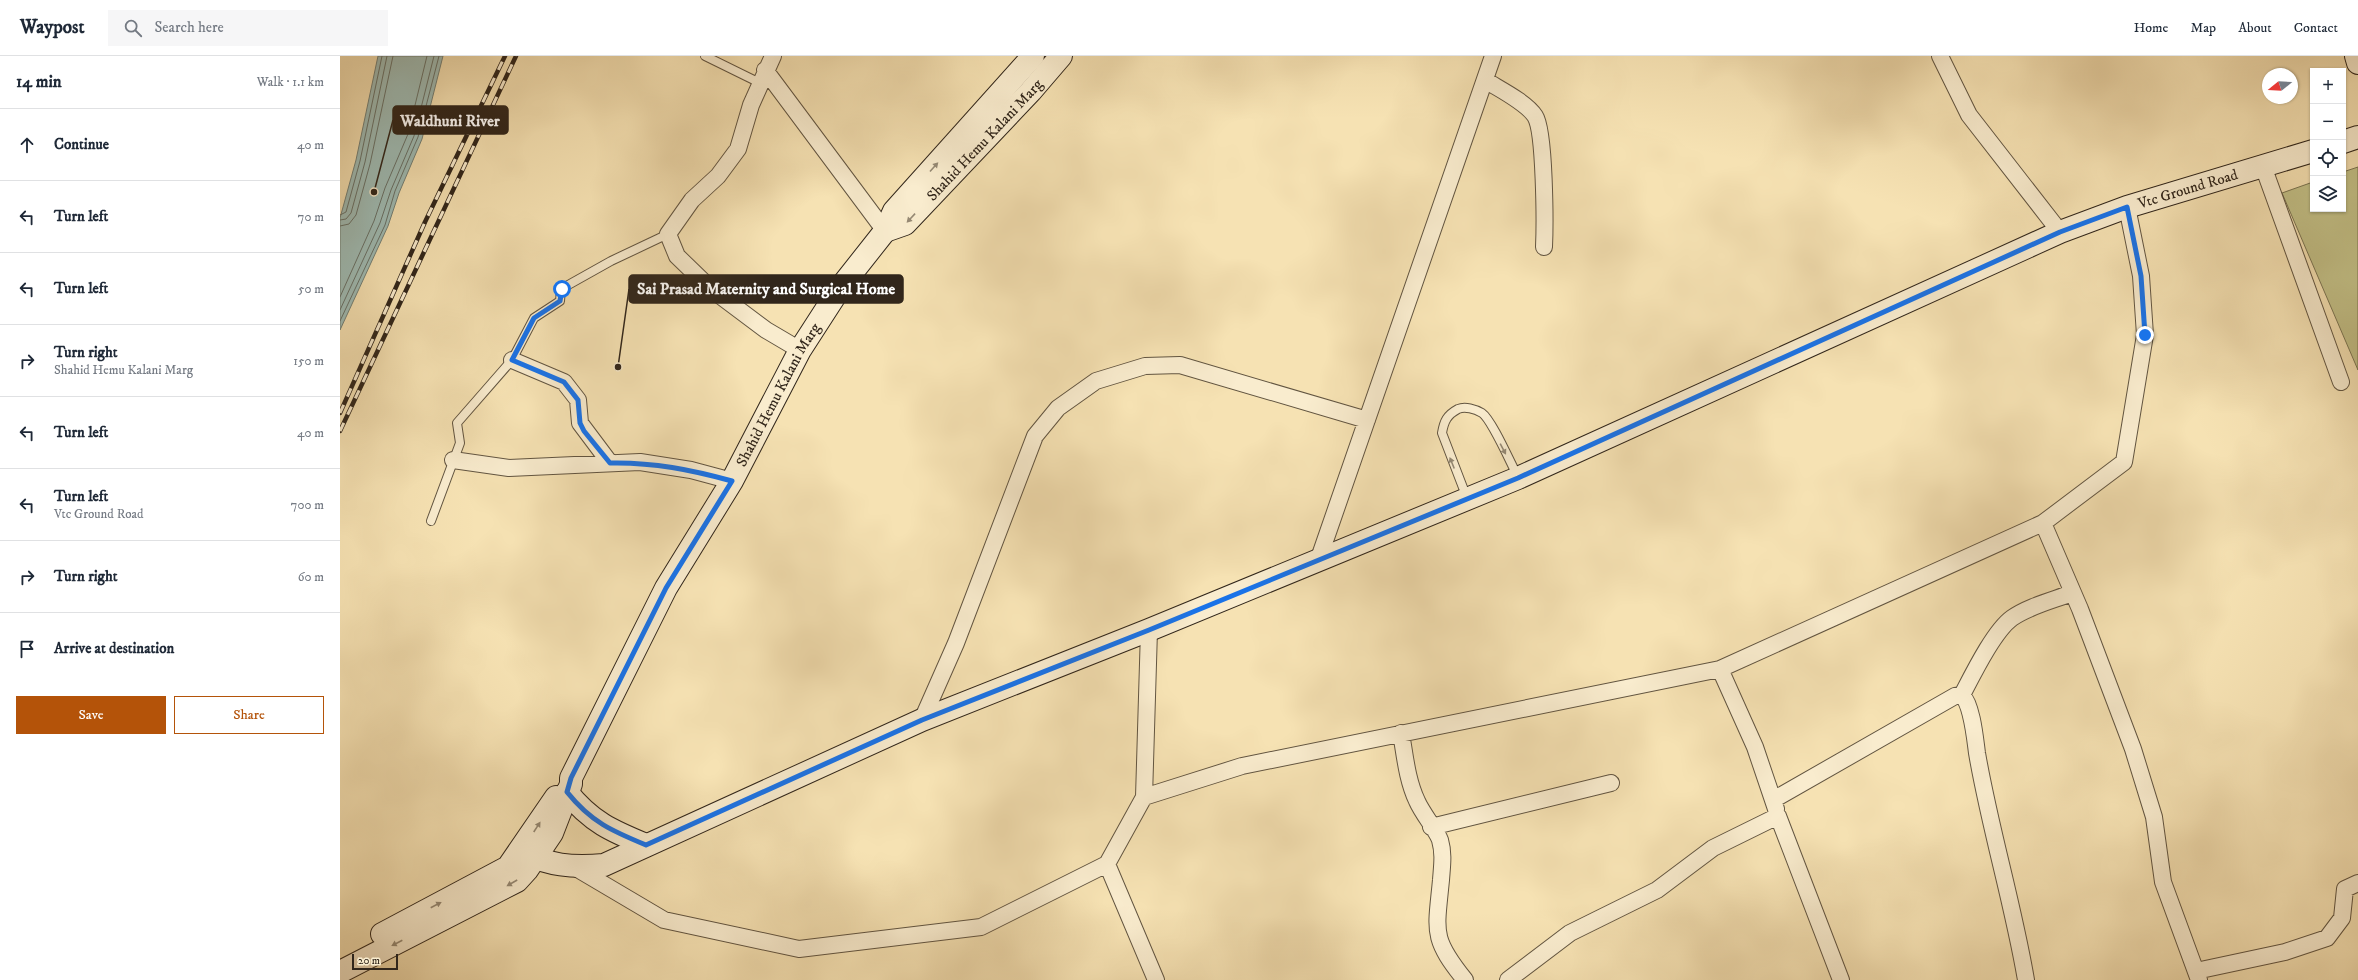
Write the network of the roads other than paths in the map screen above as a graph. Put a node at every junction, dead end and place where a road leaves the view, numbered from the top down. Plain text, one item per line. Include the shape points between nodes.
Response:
1 (705, 56) edge
2 (773, 56) edge
3 (1033, 56) edge
4 (1061, 56) edge
5 (1493, 56) edge
6 (1940, 56) edge
7 (2356, 56) edge
8 (2358, 63) edge
9 (762, 77) junction
10 (1485, 80) junction
11 (2358, 137) edge
12 (2346, 141) edge
13 (2310, 152) edge
14 (2263, 166) junction
15 (2127, 207) junction
16 (885, 231) junction
17 (2060, 232) junction
18 (668, 234) junction
19 (1544, 247) dead end
20 (800, 350) junction
21 (512, 360) junction
22 (2341, 382) dead end
23 (1367, 420) junction
24 (453, 460) junction
25 (610, 463) junction
26 (1518, 478) junction
27 (732, 481) junction
28 (1467, 499) junction
29 (431, 521) dead end
30 (2043, 523) junction
31 (1318, 560) junction
32 (2072, 593) junction
33 (1149, 630) junction
34 (1720, 669) junction
35 (1962, 694) junction
36 (922, 720) junction
37 (1401, 733) junction
38 (1611, 783) dead end
39 (569, 785) junction
40 (1144, 797) junction
41 (1773, 800) junction
42 (1778, 816) junction
43 (1431, 827) junction
44 (646, 845) junction
45 (527, 855) junction
46 (1107, 864) junction
47 (576, 868) junction
48 (2358, 883) edge
49 (340, 956) edge
50 (340, 972) edge
51 (2198, 975) edge
52 (1156, 980) edge
53 (1465, 980) edge
54 (1508, 980) edge
55 (1841, 980) edge
56 (2026, 980) edge

1 - 9 lane
2 - 9 street
16 -> 3 street, Shahid Hemu Kalani Marg via 894,211
4 -> 16 street, Shahid Hemu Kalani Marg via 905,224
5 - 10 street
6 - 17 street via 1969,115
7 - 8 street
9 - 16 street
9 - 18 street via 738,149 718,176 692,200
10 - 19 street via 1530,110 1538,122 1545,204
10 - 23 street
11 - 12 street
13 - 14 street, Vtc Ground Road
14 - 15 street, Vtc Ground Road
14 - 22 street
15 - 17 street, Vtc Ground Road
15 - 30 street via 2141,276 2145,335 2124,462
16 - 20 street, Shahid Hemu Kalani Marg via 840,288
17 - 26 street, Vtc Ground Road
18 - 20 street via 677,256 710,288 766,330
18 - 21 lane via 611,260 562,289 560,301 534,318
20 - 27 street, Shahid Hemu Kalani Marg
21 - 24 lane via 457,423 460,443
21 - 25 street via 564,382 578,400 582,427
23 - 31 street
23 - 36 street via 1180,365 1145,366 1096,380 1058,408 1035,436 956,643
24 - 25 street via 509,468
24 - 29 lane
25 - 27 street via 654,464 691,470
26 - 28 street, Vtc Ground Road
28 -> 26 lane via 1442,433 1449,413 1461,408 1471,408 1482,413
27 - 39 street, Shahid Hemu Kalani Marg via 666,588
28 - 31 street, Vtc Ground Road
30 - 32 street
30 - 34 street
31 - 33 street, Vtc Ground Road
32 - 35 street via 2008,621
32 - 51 street via 2133,749 2154,817 2163,882
33 - 36 street, Vtc Ground Road
33 - 40 street
34 - 37 street
34 - 41 street via 1755,747
35 - 41 street
35 - 56 street via 1966,698 1972,724 1990,821
36 - 44 street, Vtc Ground Road
37 - 40 street via 1242,766
37 - 43 street via 1408,776 1416,800
38 - 43 street
39 - 44 street via 581,810 596,823
39 - 45 street, Shahid Hemu Kalani Marg via 566,781
40 - 46 street
41 - 42 street
42 - 54 street via 1713,848 1657,890 1570,933
42 - 55 street
43 - 53 street via 1439,839 1443,857 1436,927 1438,940 1444,953
44 - 47 street, Vtc Ground Road via 604,865
45 - 47 street, Vtc Ground Road
49 -> 45 street
45 -> 50 street via 517,881
46 - 47 street via 981,927 799,950 664,920
46 - 52 street
48 - 51 street via 2345,889 2342,918 2327,938

